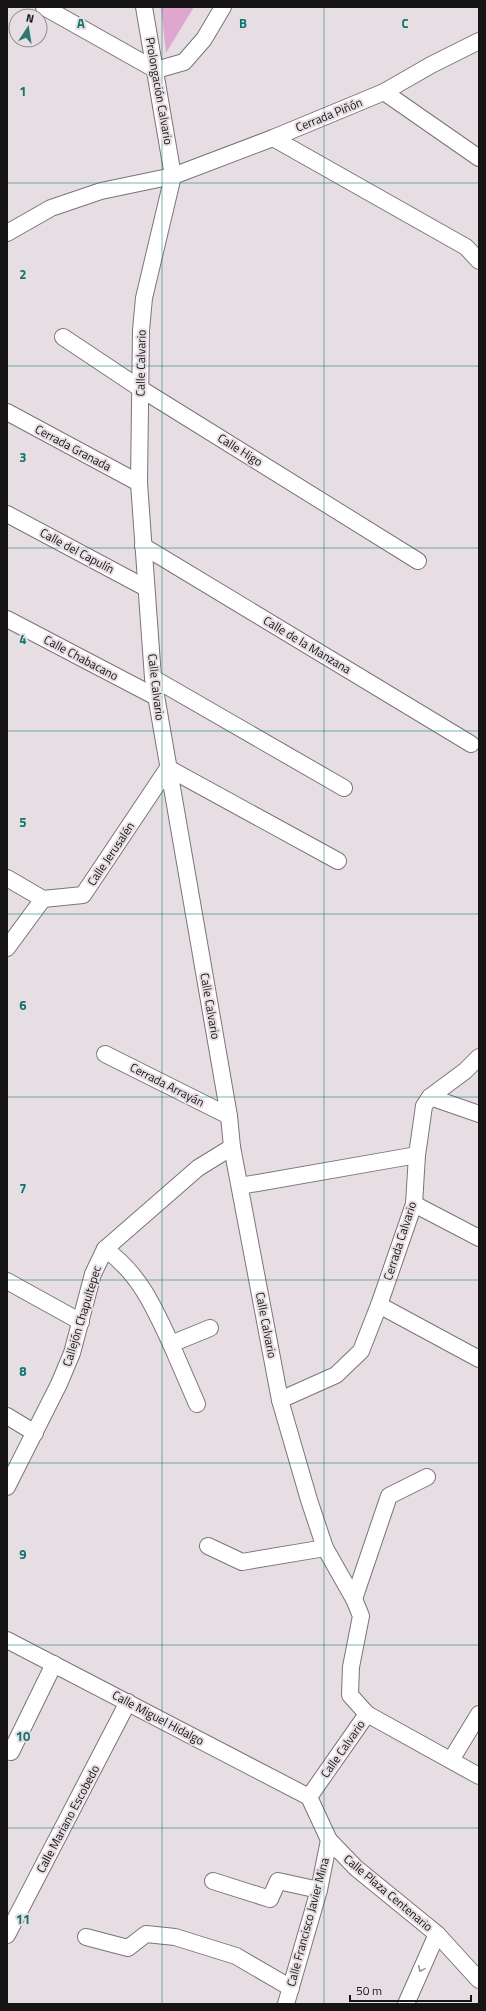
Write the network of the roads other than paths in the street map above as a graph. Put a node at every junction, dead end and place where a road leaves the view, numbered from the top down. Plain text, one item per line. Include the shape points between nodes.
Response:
1 (44, 7) edge
2 (144, 7) edge
3 (223, 7) edge
4 (479, 41) edge
5 (156, 70) junction
6 (384, 92) junction
7 (273, 138) junction
8 (479, 158) edge
9 (172, 176) junction
10 (7, 233) edge
11 (479, 261) edge
12 (63, 337) dead end
13 (141, 389) junction
14 (7, 412) edge
15 (139, 483) junction
16 (7, 514) edge
17 (143, 546) junction
18 (418, 561) dead end
19 (146, 588) junction
20 (7, 619) edge
21 (153, 678) junction
22 (156, 697) junction
23 (471, 744) dead end
24 (168, 768) junction
25 (344, 788) dead end
26 (338, 861) dead end
27 (7, 878) edge
28 (43, 899) junction
29 (7, 948) edge
30 (105, 1054) dead end
31 (479, 1057) edge
32 (430, 1097) junction
33 (479, 1114) edge
34 (229, 1116) junction
35 (232, 1147) junction
36 (417, 1155) junction
37 (240, 1186) junction
38 (414, 1204) junction
39 (479, 1238) edge
40 (105, 1249) junction
41 (7, 1281) edge
42 (379, 1305) junction
43 (82, 1322) junction
44 (210, 1328) dead end
45 (171, 1344) junction
46 (479, 1359) edge
47 (280, 1400) junction
48 (197, 1404) dead end
49 (7, 1416) edge
50 (35, 1433) junction
51 (427, 1477) dead end
52 (7, 1487) edge
53 (208, 1546) dead end
54 (325, 1548) junction
55 (354, 1599) junction
56 (7, 1640) edge
57 (54, 1664) junction
58 (128, 1702) junction
59 (367, 1714) junction
60 (479, 1714) edge
61 (11, 1752) dead end
62 (451, 1760) junction
63 (479, 1776) edge
64 (310, 1797) junction
65 (329, 1840) junction
66 (213, 1880) dead end
67 (319, 1890) junction
68 (437, 1934) junction
69 (7, 1935) edge
70 (86, 1936) dead end
71 (479, 1980) edge
72 (291, 1988) junction
73 (286, 2004) edge
74 (406, 2004) edge

1 - 5 street
2 - 5 street, Prolongación Calvario
3 - 5 street via 204,39 184,62
4 - 6 street, Cerrada Piñón
5 - 9 street, Prolongación Calvario
6 - 7 street, Cerrada Piñón
6 - 8 street
7 - 9 street, Cerrada Piñón
7 - 11 street via 466,248
9 - 10 street, Cerrada Piñón via 101,191 51,208
9 - 13 street, Calle Calvario via 144,298
12 - 13 street, Calle Higo
13 - 15 street, Calle Calvario
13 - 18 street, Calle Higo
14 - 15 street, Cerrada Granada
15 - 17 street, Calle Calvario
16 - 19 street, Calle del Capulín
17 - 19 street, Calle Calvario
17 - 23 street, Calle de la Manzana
19 - 21 street, Calle Calvario
20 - 22 street, Calle Chabacano
21 - 22 street, Calle Calvario
21 - 25 street
22 - 24 street, Calle Calvario
24 - 26 street
24 - 28 street, Calle Jerusalén via 83,895
24 - 34 street, Calle Calvario
27 - 28 street
28 - 29 street
30 - 34 street, Cerrada Arrayán
31 - 32 street
32 - 33 street
32 - 36 street, Cerrada Calvario via 424,1106
34 - 35 street, Calle Calvario
35 - 37 street, Calle Calvario
35 - 40 street, Callejón Chapultepec via 198,1168
36 - 37 street
36 - 38 street, Cerrada Calvario
37 - 47 street, Calle Calvario
38 - 39 street
38 - 42 street, Cerrada Calvario
40 - 43 street, Callejón Chapultepec via 93,1274
40 - 45 street via 122,1261 151,1300
41 - 43 street
42 - 46 street
42 - 47 street, Cerrada Calvario via 361,1351 336,1375
43 - 50 street, Callejón Chapultepec via 59,1384
44 - 45 street
45 - 48 street
47 - 54 street, Calle Calvario
49 - 50 street
50 - 52 street, Callejón Chapultepec
51 - 55 street via 389,1496
53 - 54 street via 242,1562
54 - 55 street, Calle Calvario
55 - 59 street, Calle Calvario via 361,1616 351,1668 350,1695
56 - 57 street, Calle Miguel Hidalgo
57 - 58 street, Calle Miguel Hidalgo
57 - 61 street
58 - 64 street, Calle Miguel Hidalgo
58 - 69 street, Calle Mariano Escobedo
59 - 62 street
59 - 64 street, Calle Calvario
60 - 62 street
62 - 63 street
64 - 65 street, Calle Plaza Centenario
65 - 67 street, Calle Francisco Javier Mina
65 - 68 street, Calle Plaza Centenario via 356,1868
66 - 67 street via 270,1899 278,1881
67 - 72 street, Calle Francisco Javier Mina
68 - 71 street, Calle Plaza Centenario
68 -> 74 street
70 - 72 street via 128,1948 146,1934 174,1937 236,1956
72 - 73 street, Calle Francisco Javier Mina

